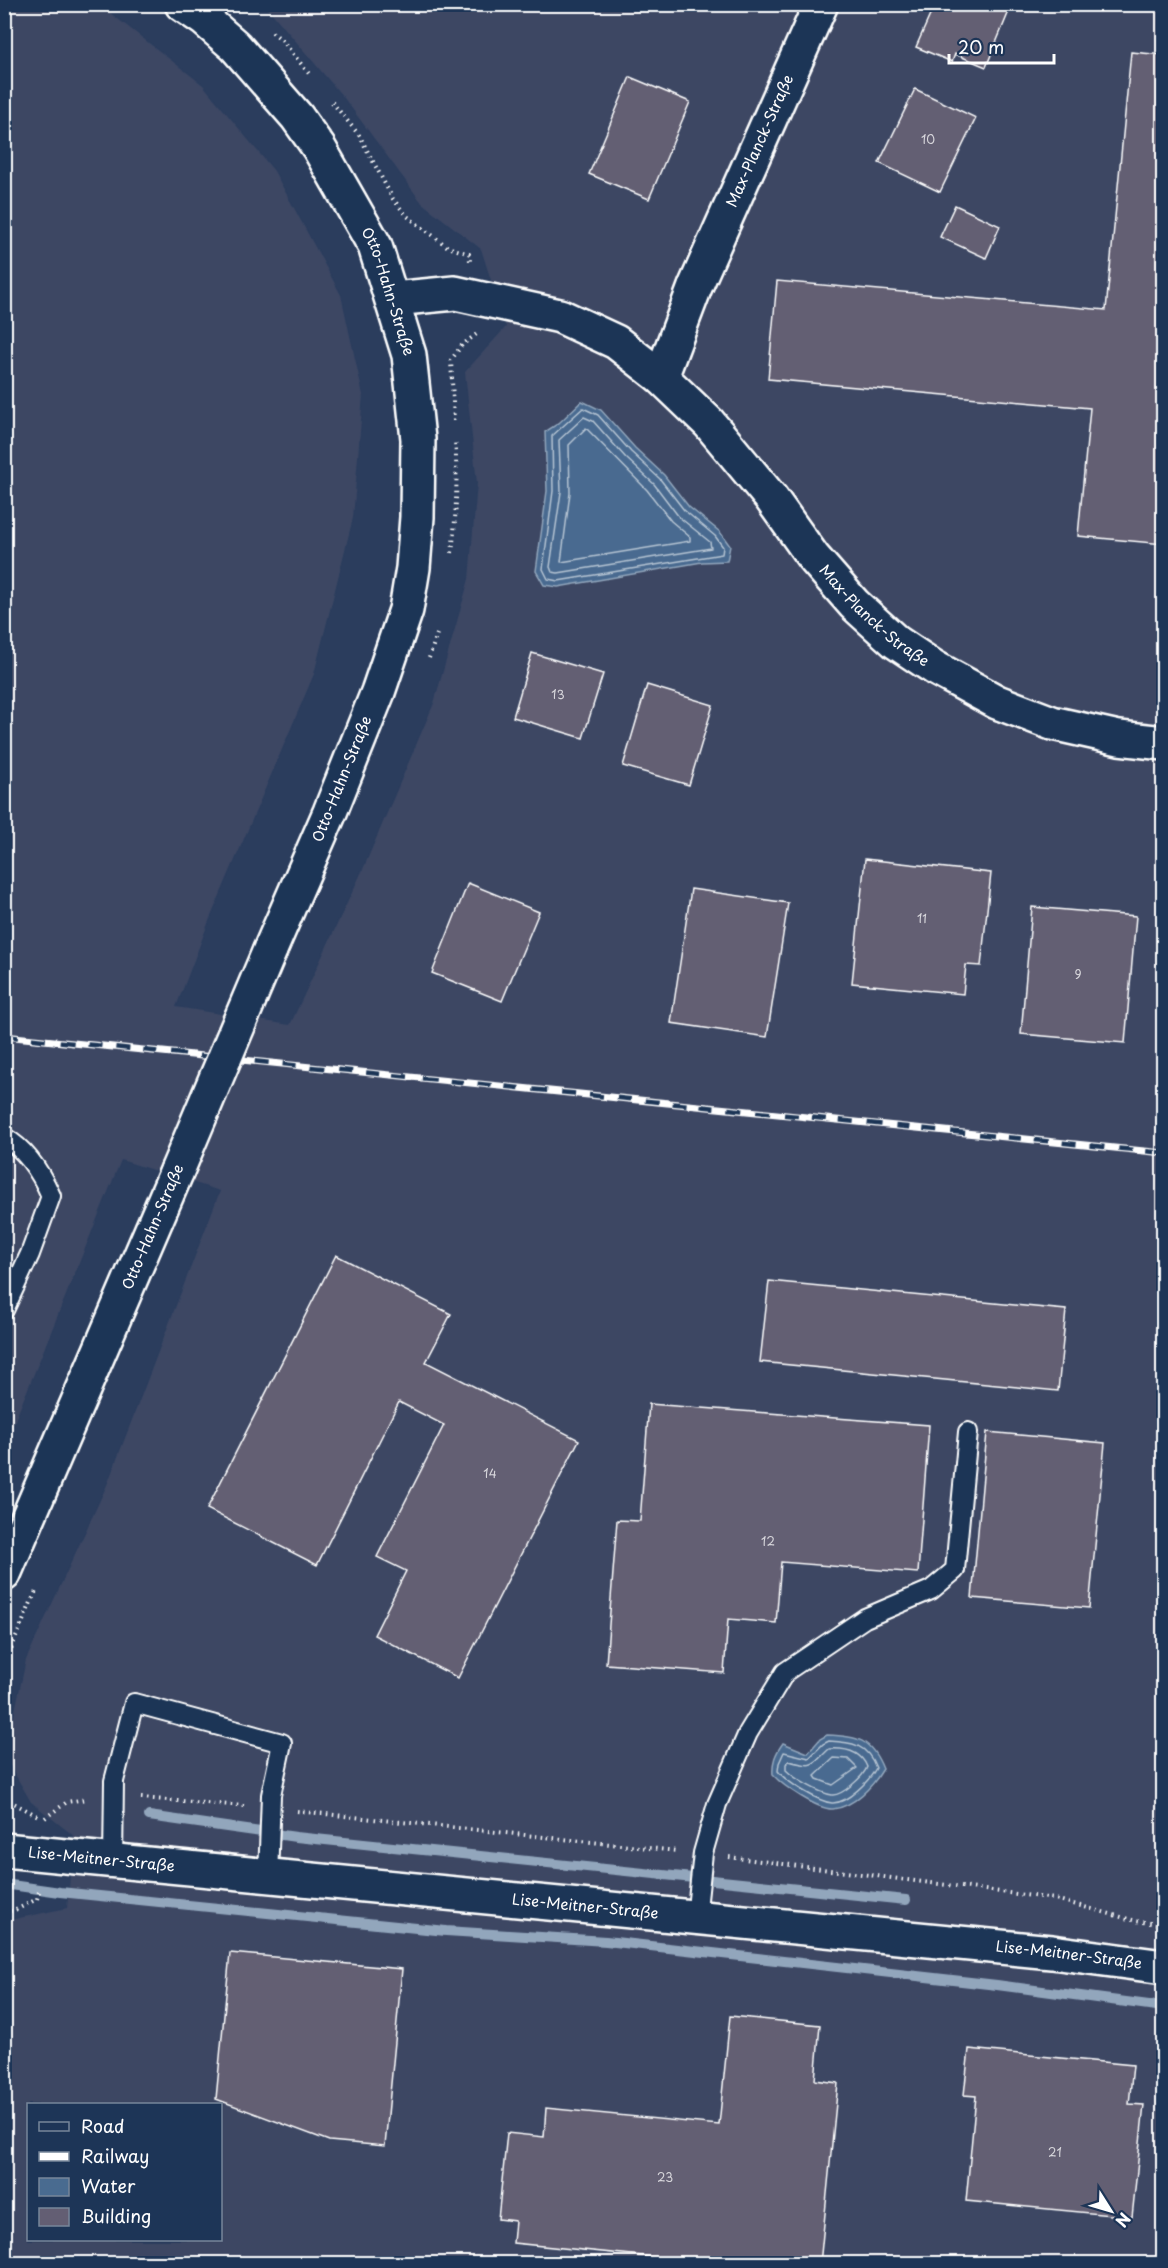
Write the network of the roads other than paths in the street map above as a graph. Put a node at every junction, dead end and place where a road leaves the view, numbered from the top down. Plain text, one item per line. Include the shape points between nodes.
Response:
1 (182, 4) edge
2 (821, 4) edge
3 (393, 299) junction
4 (661, 377) junction
5 (1164, 743) edge
6 (4, 1137) edge
7 (4, 1310) edge
8 (968, 1432) dead end
9 (4, 1574) edge
10 (4, 1850) edge
11 (113, 1862) junction
12 (268, 1877) junction
13 (696, 1918) junction
14 (1164, 1967) edge

1 - 3 street, Otto-Hahn-Straße via 235,46 309,134 375,246
2 - 4 street, Max-Planck-Straße via 695,287
3 - 4 street, Max-Planck-Straße via 455,293 561,316 616,342
3 - 9 street, Otto-Hahn-Straße, bridge via 409,355 418,439 417,517 406,610 330,812
4 - 5 street, Max-Planck-Straße via 710,423 854,604 896,642 997,702 1052,723
6 - 7 lane via 23,1150 51,1196
8 - 13 lane via 955,1570 931,1590 865,1618 785,1672 748,1733 717,1804 703,1853
10 - 11 street, Lise-Meitner-Straße
11 - 12 street, Lise-Meitner-Straße
11 - 12 lane via 114,1781 134,1703 282,1743 271,1795
12 - 13 street, Lise-Meitner-Straße
13 - 14 street, Lise-Meitner-Straße via 1052,1952

